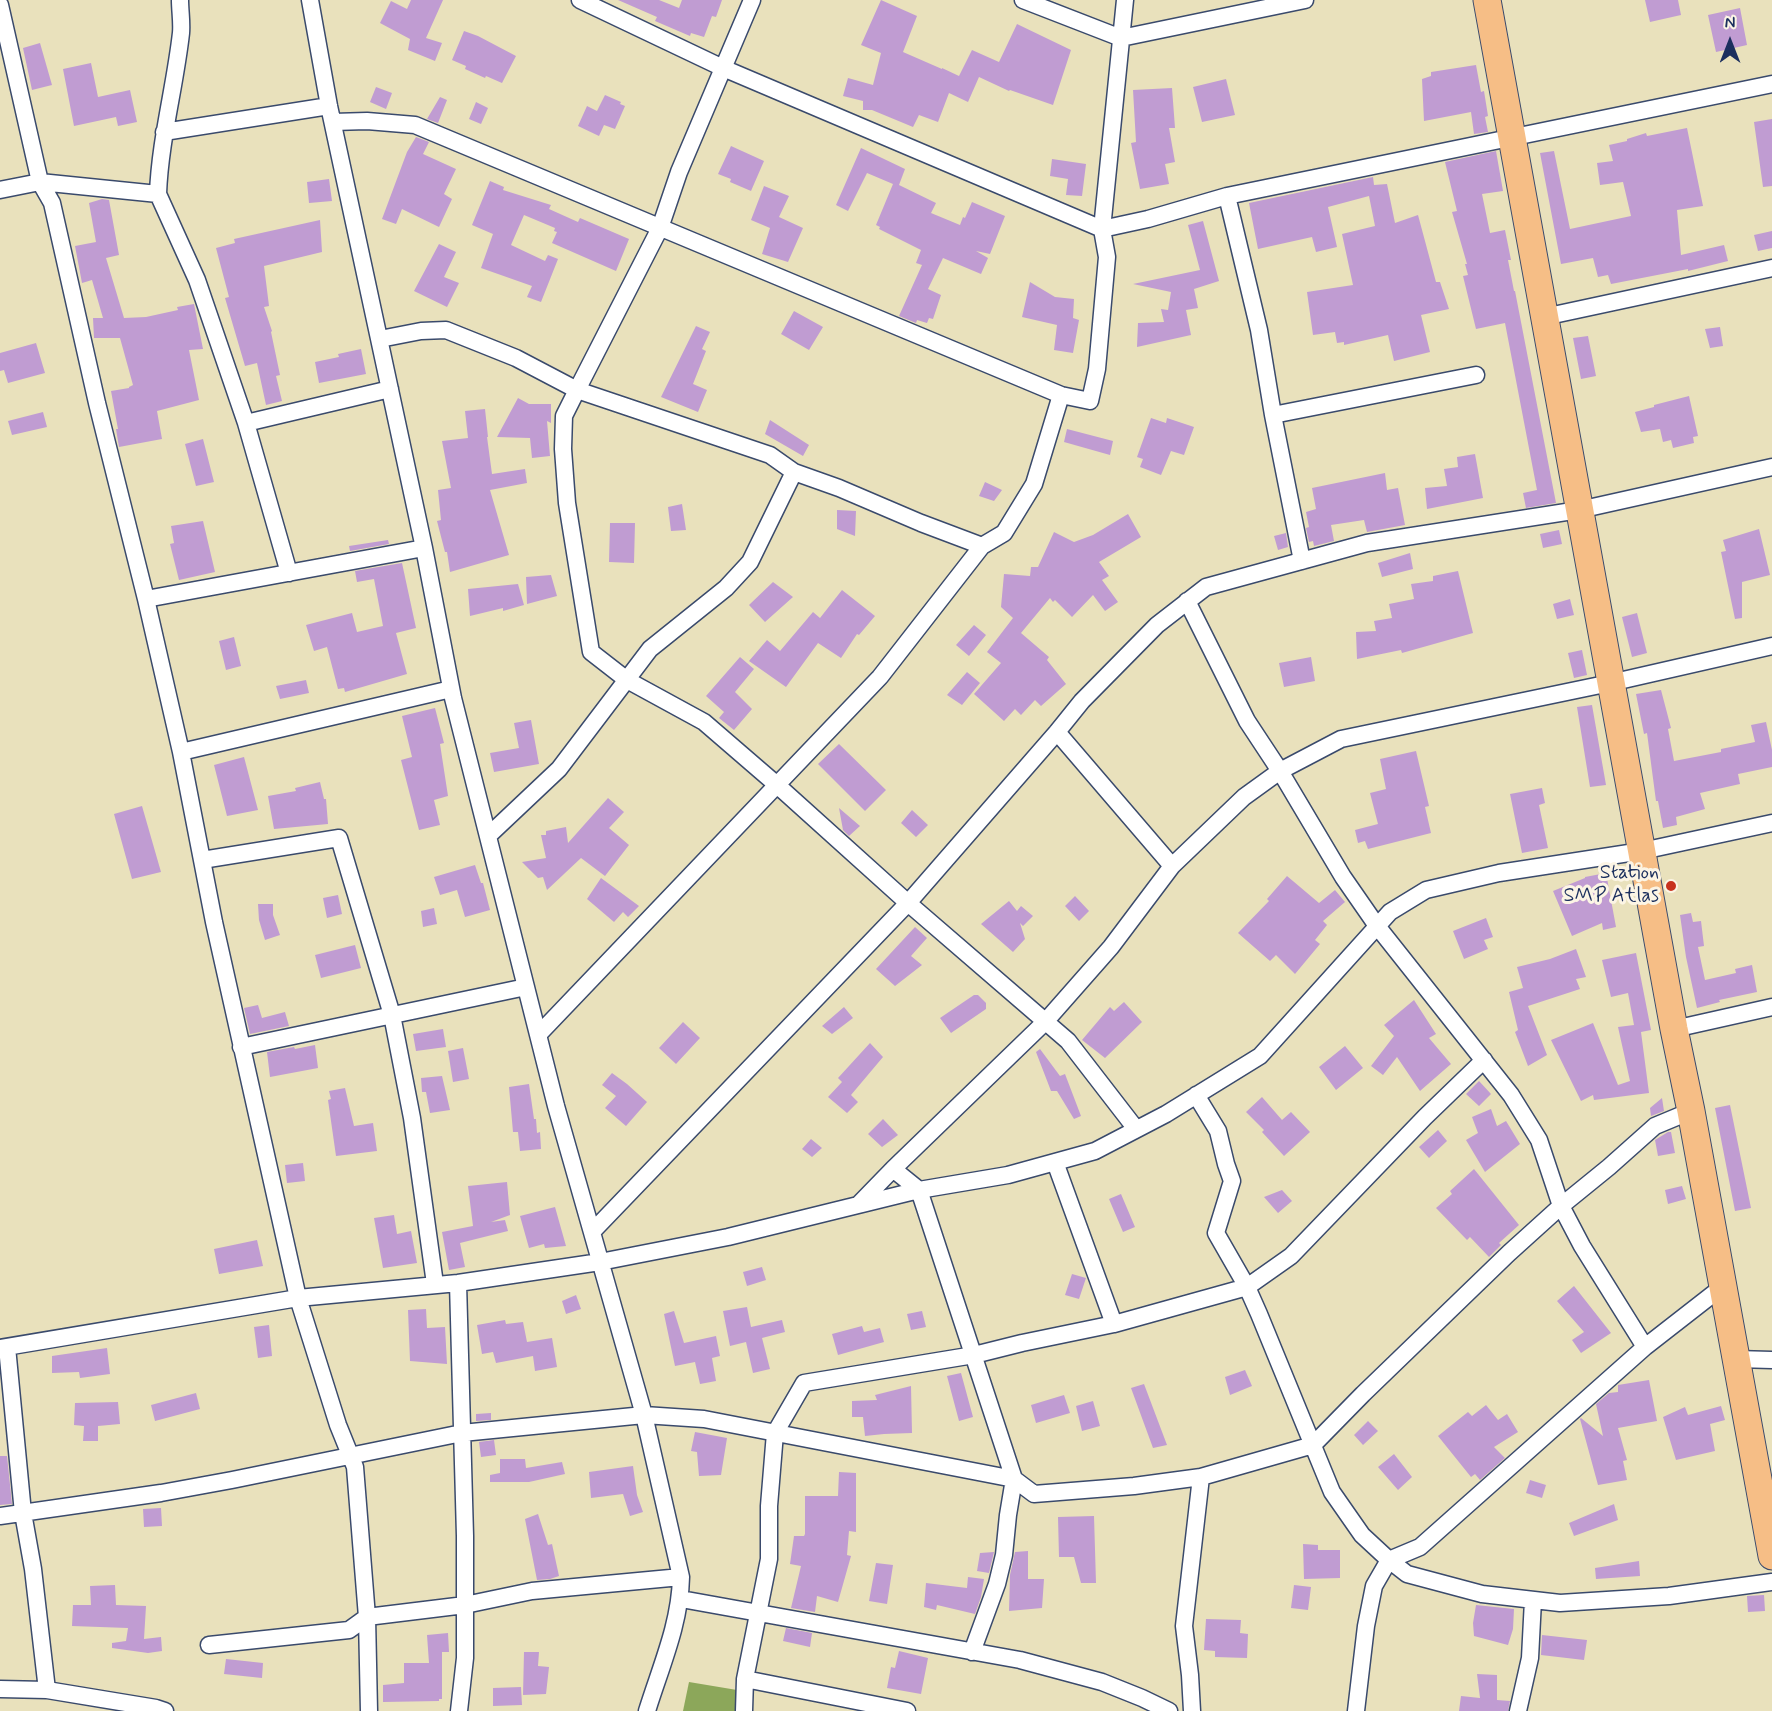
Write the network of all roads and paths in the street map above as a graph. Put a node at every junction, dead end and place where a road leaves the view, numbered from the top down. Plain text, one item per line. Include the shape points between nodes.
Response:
1 (180, 0) edge
2 (310, 0) edge
3 (580, 0) edge
4 (752, 0) edge
5 (1023, 0) edge
6 (1125, 0) edge
7 (1305, 0) edge
8 (1487, 0) edge
9 (0, 5) edge
10 (1121, 38) junction
11 (723, 68) junction
12 (1772, 84) edge
13 (331, 114) junction
14 (164, 132) junction
15 (1513, 138) junction
16 (40, 182) junction
17 (0, 190) edge
18 (158, 194) junction
19 (1227, 196) junction
20 (660, 228) junction
21 (1102, 229) junction
22 (1772, 268) edge
23 (1544, 317) junction
24 (380, 339) junction
25 (1476, 375) dead end
26 (390, 389) junction
27 (578, 390) junction
28 (1061, 395) junction
29 (1273, 415) junction
30 (246, 423) junction
31 (1772, 467) edge
32 (794, 472) junction
33 (1578, 510) junction
34 (982, 546) junction
35 (424, 548) junction
36 (1302, 561) junction
37 (289, 573) junction
38 (146, 599) junction
39 (1187, 601) junction
40 (1772, 646) edge
41 (627, 680) junction
42 (1610, 683) junction
43 (451, 689) junction
44 (1058, 732) junction
45 (181, 752) junction
46 (1280, 771) junction
47 (777, 785) junction
48 (1772, 822) edge
49 (488, 836) junction
50 (1642, 851) junction
51 (202, 860) junction
52 (1172, 866) junction
53 (908, 903) junction
54 (1377, 927) junction
55 (526, 987) junction
56 (1772, 1007) edge
57 (392, 1015) junction
58 (1045, 1022) junction
59 (1674, 1029) junction
60 (538, 1035) junction
61 (241, 1047) junction
62 (1484, 1059) junction
63 (1196, 1095) junction
64 (1691, 1112) junction
65 (1136, 1130) junction
66 (1055, 1162) junction
67 (893, 1169) junction
68 (919, 1190) junction
69 (858, 1205) junction
70 (1561, 1206) junction
71 (592, 1232) junction
72 (600, 1262) junction
73 (458, 1283) junction
74 (435, 1284) junction
75 (1247, 1287) junction
76 (1722, 1287) junction
77 (298, 1298) junction
78 (1114, 1324) junction
79 (3, 1347) edge
80 (1644, 1347) junction
81 (974, 1355) junction
82 (1736, 1359) junction
83 (1772, 1360) edge
84 (644, 1415) junction
85 (462, 1433) junction
86 (775, 1433) junction
87 (1313, 1445) junction
88 (351, 1457) junction
89 (1201, 1477) junction
90 (1014, 1479) junction
91 (22, 1513) junction
92 (0, 1516) edge
93 (1769, 1526) edge
94 (1772, 1556) edge
95 (1389, 1560) junction
96 (681, 1577) junction
97 (1772, 1582) edge
98 (681, 1599) junction
99 (1533, 1600) junction
100 (465, 1605) junction
101 (757, 1614) junction
102 (367, 1617) junction
103 (209, 1645) dead end
104 (972, 1652) junction
105 (744, 1679) junction
106 (0, 1689) edge
107 (47, 1690) junction
108 (165, 1711) edge
109 (369, 1711) edge
110 (459, 1711) edge
111 (647, 1711) edge
112 (744, 1711) edge
113 (907, 1711) edge
114 (1169, 1711) edge
115 (1192, 1711) edge
116 (1356, 1711) edge
117 (1518, 1711) edge

1 - 14 street via 181,30
2 - 13 street
3 - 11 street
4 - 11 street
5 - 10 street
6 - 10 street
7 - 10 street
8 - 15 main road
9 - 16 street
10 - 21 street
11 - 20 street
11 - 21 street
12 - 15 street
13 - 14 street
13 - 20 street via 415,125
13 - 24 street
14 - 18 street
15 - 19 street
15 - 23 main road
16 - 17 street
16 - 18 street
16 - 38 street via 52,203
18 - 30 street via 196,280
19 - 21 street
19 - 29 street via 1259,330
20 - 27 street
20 - 28 street
21 - 28 street via 1107,257 1097,369 1090,401
22 - 23 street
23 - 33 main road
24 - 26 street
24 - 27 street via 446,330 516,358
25 - 29 street
26 - 30 street
26 - 35 street
27 - 32 street via 770,455
27 - 41 street via 564,416 563,449 584,612 591,652
28 - 34 street via 1034,484 1004,533
29 - 36 street
30 - 37 street
31 - 33 street
32 - 34 street
32 - 41 street via 750,562 726,588 650,649
33 - 36 street via 1367,543
33 - 42 main road
34 - 47 street via 880,677
35 - 37 street
35 - 43 street
36 - 39 street via 1206,587
37 - 38 street
38 - 45 street
39 - 44 street via 1157,625 1082,701
39 - 46 street via 1247,721
40 - 42 street
41 - 47 street via 704,722
41 - 49 street via 559,769
42 - 46 street via 1341,739
42 - 50 main road
43 - 45 street
43 - 49 street
44 - 52 street
44 - 53 street
45 - 51 street
46 - 52 street via 1244,797
46 - 54 street
47 - 53 street
47 - 60 street
48 - 50 street
49 - 55 street
50 - 54 street via 1499,873 1426,890 1390,912
50 - 59 main road
51 - 57 street via 339,838
51 - 61 street
52 - 58 street via 1111,947
53 - 58 street
53 - 71 street
54 - 62 street
54 - 63 street via 1260,1056
55 - 57 street
55 - 60 street
56 - 59 street
57 - 61 street
57 - 74 street via 412,1118
58 - 65 street via 1068,1041
58 - 67 street
59 - 64 main road
60 - 71 street
61 - 77 street
62 - 70 street via 1539,1140
62 - 75 street via 1291,1256
63 - 65 street
63 - 75 street via 1218,1131 1232,1180 1216,1233
64 - 70 street via 1655,1126
64 - 76 main road
65 - 66 street via 1095,1151
66 - 68 street via 1008,1175
66 - 78 street
67 - 68 street
67 - 69 street
68 - 69 street
68 - 81 street
69 - 72 street via 728,1237
70 - 80 street
70 - 87 street
71 - 72 street
72 - 73 street
72 - 84 street
73 - 74 street
73 - 85 street
74 - 77 street
75 - 78 street
75 - 87 street
76 - 80 street
76 - 82 main road
77 - 79 street
77 - 88 street
78 - 81 street
79 - 91 street
80 - 95 street via 1420,1548
81 - 86 street via 804,1383
81 - 90 street
82 - 83 street
82 - 93 main road
84 - 85 street
84 - 86 street via 704,1419
84 - 96 street
85 - 88 street
85 - 100 street
86 - 90 street
86 - 101 street via 769,1559
87 - 89 street
87 - 95 street via 1332,1492 1362,1535
88 - 91 street via 171,1491
88 - 102 street
89 - 90 street via 1034,1494
89 - 115 street via 1184,1626
90 - 104 street via 997,1584
91 - 92 street
91 - 107 street via 33,1569
93 - 94 main road
95 - 99 street via 1407,1574 1482,1594
95 - 116 street via 1374,1586
96 - 98 street
96 - 100 street via 532,1591
97 - 99 street via 1669,1596 1560,1603
98 - 101 street
98 - 111 street
99 - 117 street via 1530,1658
100 - 102 street
100 - 110 street
101 - 104 street
101 - 105 street
102 - 103 street via 348,1630
102 - 109 street
104 - 114 street via 1020,1659 1102,1682
105 - 112 street
105 - 113 street
106 - 107 street
107 - 108 street

